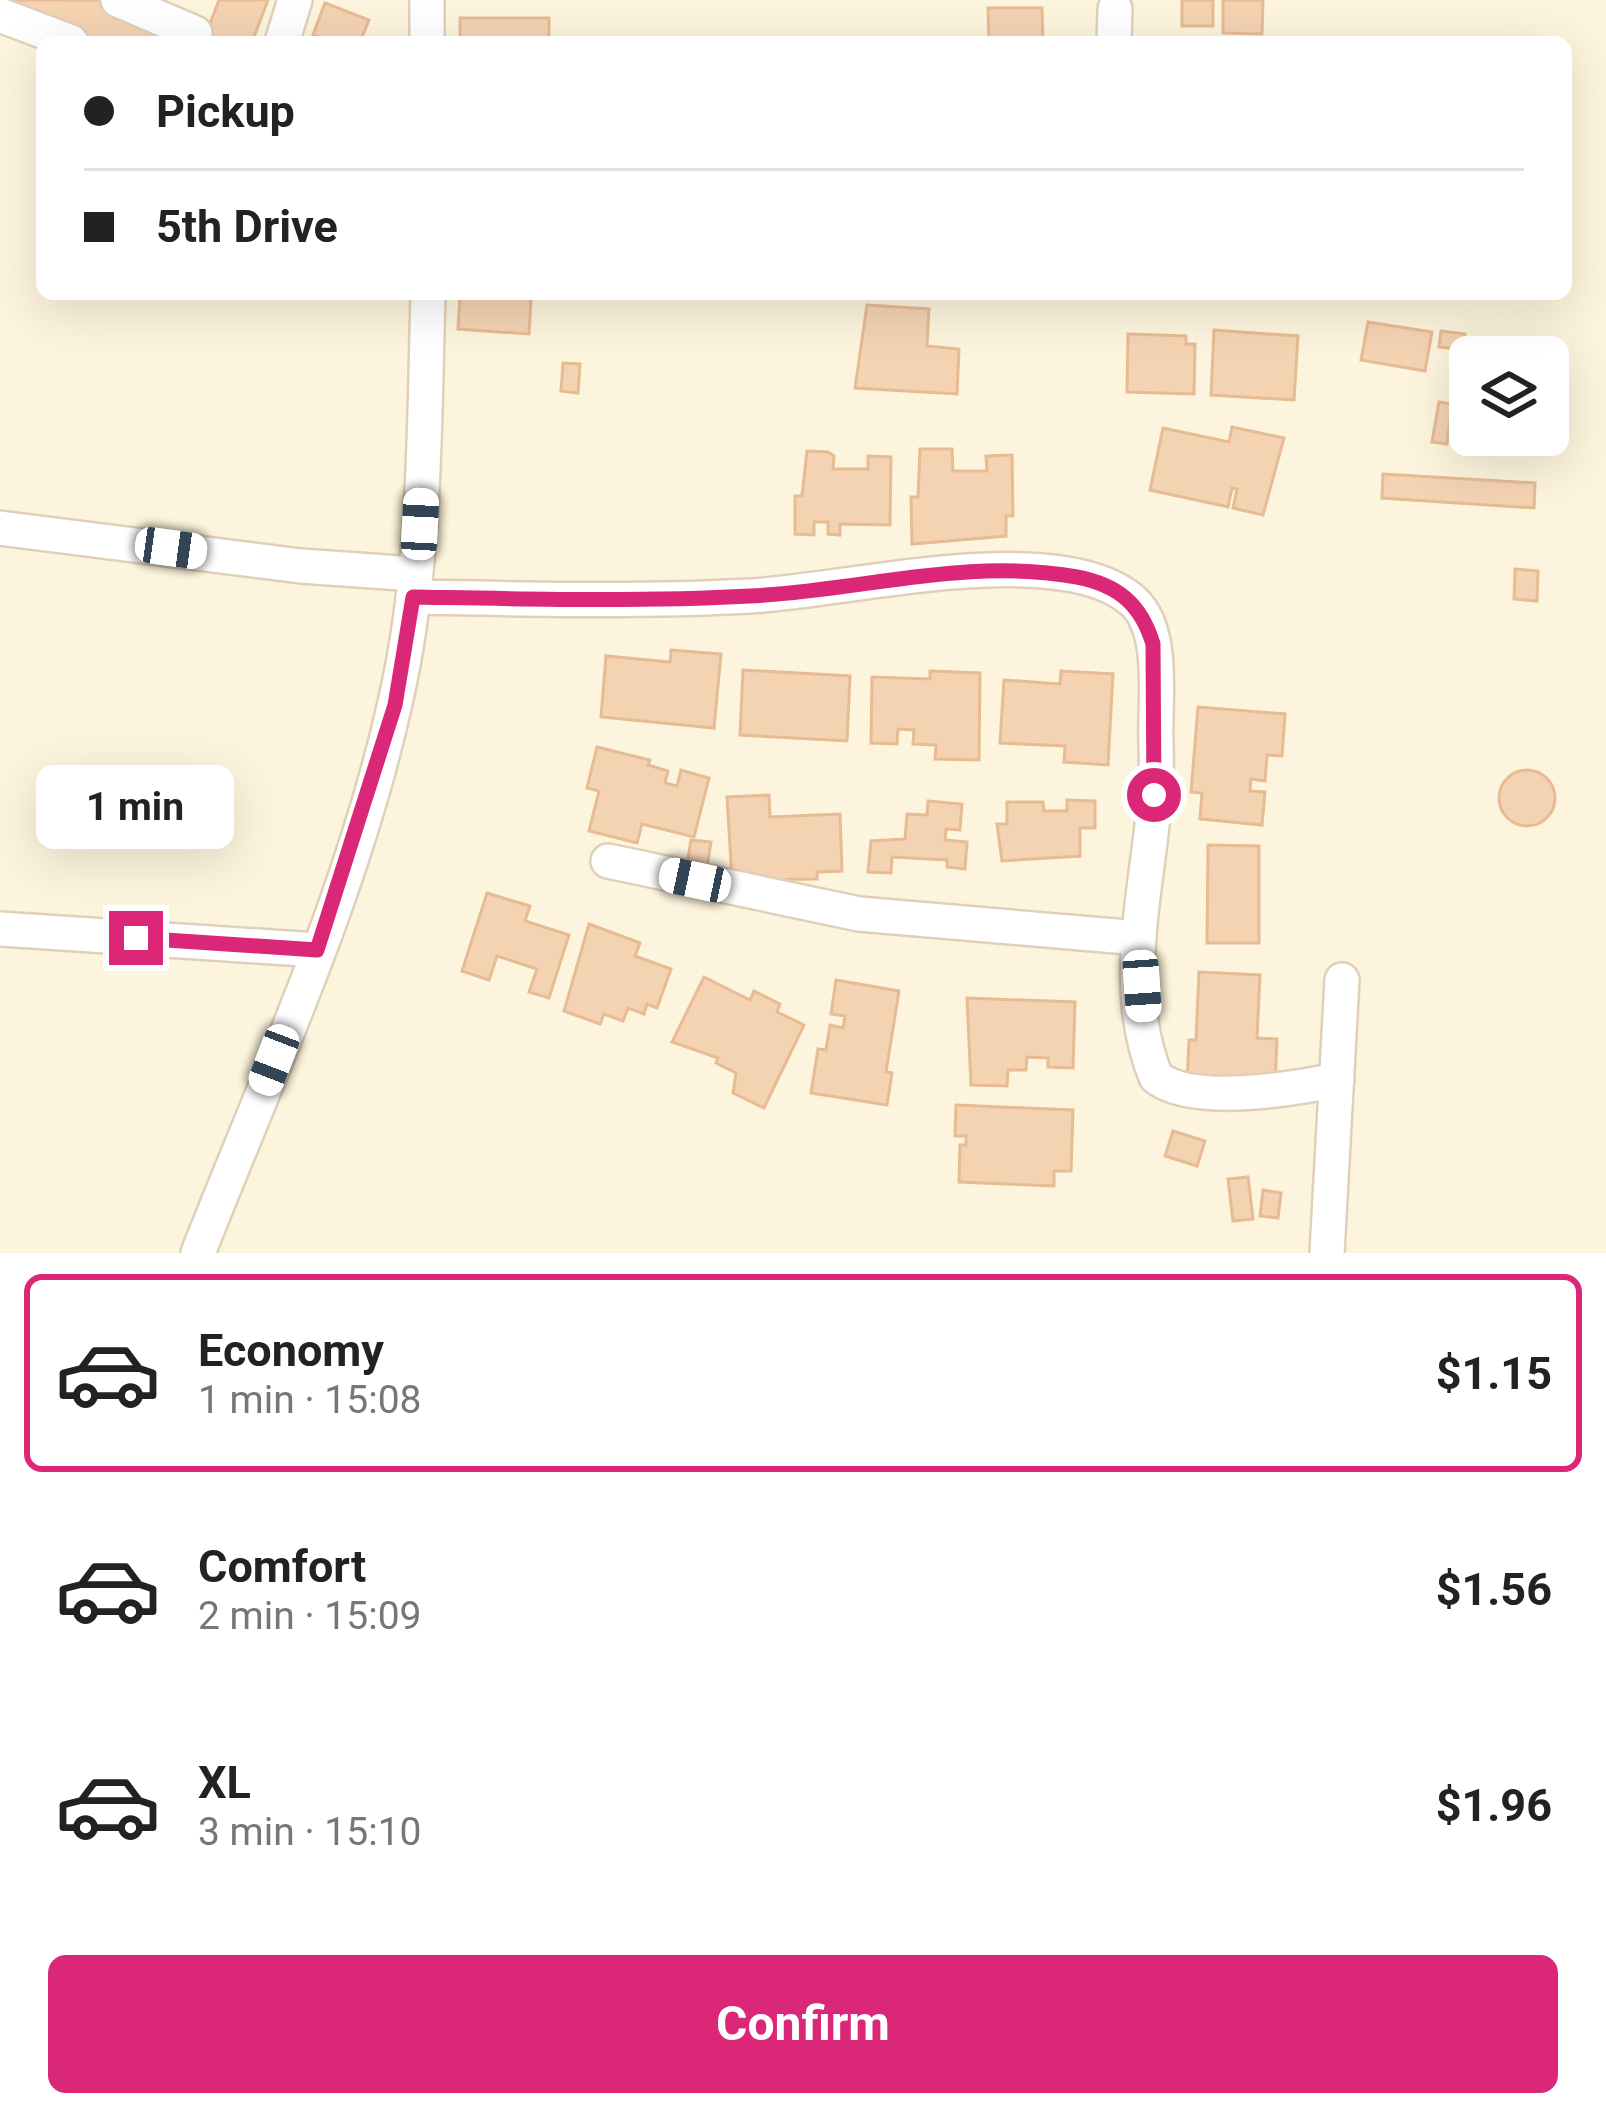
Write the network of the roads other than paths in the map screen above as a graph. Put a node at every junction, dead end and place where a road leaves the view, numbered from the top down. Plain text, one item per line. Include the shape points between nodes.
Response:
1 (118, 0) edge
2 (295, 0) edge
3 (427, 0) edge
4 (0, 15) edge
5 (195, 33) dead end
6 (55, 36) edge
7 (284, 36) edge
8 (428, 36) edge
9 (428, 300) edge
10 (0, 528) edge
11 (414, 586) junction
12 (608, 861) dead end
13 (0, 929) edge
14 (1139, 938) junction
15 (317, 950) junction
16 (1342, 980) dead end
17 (1336, 1080) junction
18 (198, 1253) edge
19 (1327, 1253) edge

1 - 5 street
2 - 7 street
3 - 8 street
4 - 6 street
9 - 11 street
10 - 11 street
11 - 14 street via 752,596 967,572 1076,577 1122,594 1142,613 1153,644 1156,754
11 - 15 street via 395,705
12 - 14 street via 859,914
13 - 15 street
14 - 17 street via 1150,1061 1167,1085 1195,1093
15 - 18 street
16 - 17 street
17 - 19 street

